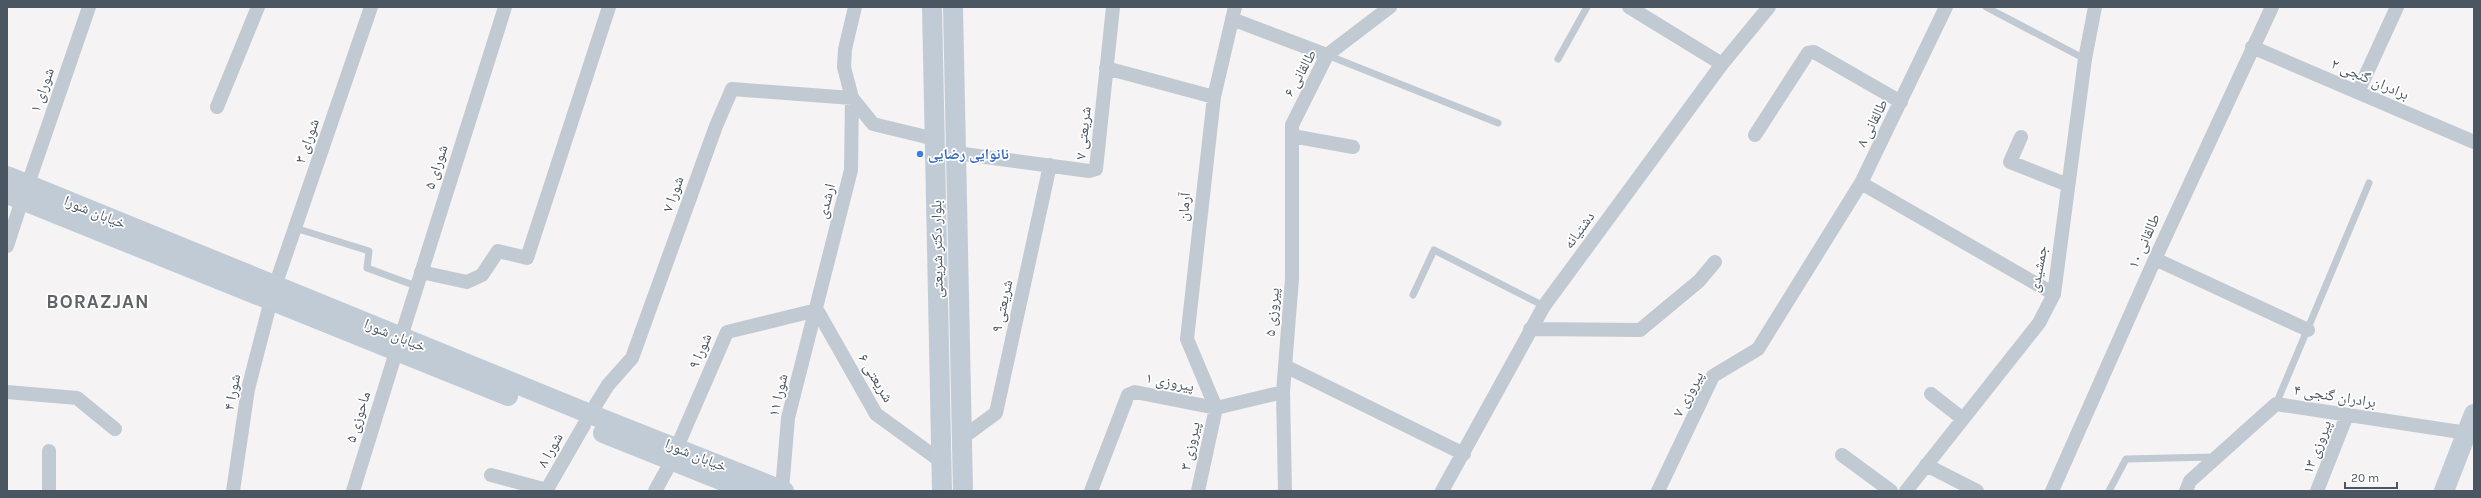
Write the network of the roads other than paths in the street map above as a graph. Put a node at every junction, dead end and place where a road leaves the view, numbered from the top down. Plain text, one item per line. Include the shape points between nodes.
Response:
1 (89, 7) edge
2 (258, 7) edge
3 (371, 7) edge
4 (505, 7) edge
5 (609, 7) edge
6 (855, 7) edge
7 (932, 7) edge
8 (954, 7) edge
9 (1113, 7) edge
10 (1390, 7) edge
11 (1586, 7) edge
12 (1629, 7) edge
13 (1769, 7) edge
14 (1946, 7) edge
15 (1986, 7) edge
16 (2095, 7) edge
17 (2272, 7) edge
18 (2397, 7) edge
19 (1234, 13) edge
20 (2252, 47) junction
21 (1327, 55) junction
22 (1558, 59) dead end
23 (2084, 59) junction
24 (1722, 64) junction
25 (1106, 68) junction
26 (2358, 92) junction
27 (1214, 97) junction
28 (852, 98) junction
29 (1901, 102) junction
30 (217, 108) dead end
31 (1498, 123) dead end
32 (1755, 135) dead end
33 (1292, 136) junction
34 (2021, 137) dead end
35 (935, 139) junction
36 (2474, 142) edge
37 (1353, 147) dead end
38 (956, 153) junction
39 (1050, 165) junction
40 (7, 176) edge
41 (1861, 183) junction
42 (2369, 183) dead end
43 (2068, 186) junction
44 (19, 193) edge
45 (295, 228) junction
46 (7, 246) edge
47 (1819, 250) joint
48 (2155, 259) junction
49 (1715, 262) dead end
50 (421, 272) junction
51 (416, 286) junction
52 (273, 293) junction
53 (2054, 294) junction
54 (1413, 295) dead end
55 (1544, 306) junction
56 (817, 310) junction
57 (1530, 329) junction
58 (2308, 330) junction
59 (398, 345) junction
60 (1285, 366) junction
61 (940, 371) junction
62 (960, 371) junction
63 (7, 392) edge
64 (1283, 392) junction
65 (1931, 394) dead end
66 (2276, 404) junction
67 (1216, 408) junction
68 (2474, 414) edge
69 (2347, 415) junction
70 (1963, 419) junction
71 (587, 420) junction
72 (115, 428) dead end
73 (2467, 433) junction
74 (962, 438) junction
75 (49, 450) dead end
76 (674, 454) junction
77 (1464, 454) junction
78 (1842, 455) dead end
79 (2217, 457) junction
80 (942, 462) junction
81 (1926, 465) junction
82 (491, 475) dead end
83 (720, 486) edge
84 (49, 491) edge
85 (233, 491) edge
86 (354, 491) edge
87 (547, 491) edge
88 (655, 491) edge
89 (748, 491) edge
90 (783, 491) edge
91 (942, 491) edge
92 (963, 491) edge
93 (1091, 491) edge
94 (1198, 491) edge
95 (1285, 491) edge
96 (1442, 491) edge
97 (1658, 491) edge
98 (1891, 491) edge
99 (1906, 491) edge
100 (1977, 491) edge
101 (2052, 491) edge
102 (2109, 491) edge
103 (2186, 491) edge
104 (2317, 491) edge
105 (2444, 491) edge

1 - 44 street, شورای ۱
2 - 30 street
3 - 45 street, شورای ۳
4 - 50 street, شورای ۵
5 - 50 street via 527,258 498,251 482,275 467,282
6 - 28 street via 845,49 844,67
7 - 35 street, بلوار دکتر شریعتی
8 - 38 street, بلوار دکتر شریعتی
9 - 25 street, شریعتی ۷
10 - 21 street, طالقانی ۶
11 - 22 lane
12 - 24 street
13 - 24 street, دشتیانه
14 - 29 street, طالقانی ۸
15 - 23 lane
16 - 23 street, جمشیدی
17 - 20 street, طالقانی ۱۰
18 - 26 street
19 - 21 street
19 - 27 street, آرمان
20 - 26 street, برادران گنجی ۲
20 - 48 street, طالقانی ۱۰
21 - 31 lane
21 - 33 street, طالقانی ۶ via 1292,125
23 - 43 street, جمشیدی
24 - 55 street, دشتیانه
25 - 27 street
25 - 39 street, شریعتی ۷ via 1096,169
26 - 36 street, برادران گنجی ۲
27 - 67 street, آرمان via 1187,339
28 - 35 street via 874,124
28 - 56 street, ارشدی via 851,170
28 - 71 street, شورا ۷ via 732,89 716,126 632,358 608,385
29 - 32 street via 1814,52 1808,53
29 - 41 street, طالقانی ۸
33 - 37 street
33 - 60 street, پیروزی ۵ via 1292,279
34 - 43 street via 2010,162
35 - 61 street, بلوار دکتر شریعتی
38 - 39 street, شریعتی ۷
38 - 62 street, بلوار دکتر شریعتی
39 - 74 street, شریعتی ۹ via 996,413
40 - 44 street, خیابان شورا
41 - 47 street, طالقانی ۸
41 - 53 street
42 - 58 lane
43 - 53 street, جمشیدی
44 - 46 street, شورای ۱
44 - 52 street, خیابان شورا
45 - 51 lane via 369,251 367,268
45 - 52 street, شورای ۳
47 - 97 street, پیروزی ۷ via 1758,349 1713,376
48 - 58 street
48 - 101 street, طالقانی ۱۰
49 - 57 street via 1699,281 1640,330
50 - 51 street, شورای ۵
51 - 59 street, شورای ۵
52 - 59 street, خیابان شورا
52 - 85 street, شورا ۴ via 248,389
53 - 70 street, جمشیدی via 2039,323
54 - 55 lane via 1434,250
55 - 57 street, دشتیانه
56 - 76 street, شورا ۹ via 727,332
56 - 80 street, شریعتی ۶ via 876,414
56 - 90 street, شورا ۱۱ via 788,418
57 - 77 street, دشتیانه
58 - 66 lane
59 - 71 street, خیابان شورا
59 - 86 street, ماحوزی ۵
60 - 64 street, پیروزی ۵
60 - 77 street
61 - 62 street
61 - 80 street, بلوار دکتر شریعتی
62 - 74 street, بلوار دکتر شریعتی
63 - 72 street via 77,398
64 - 67 street, پیروزی ۱
64 - 95 street, پیروزی ۵
65 - 70 street
66 - 69 street, برادران گنجی ۴
66 - 79 street, برادران گنجی ۴
67 - 93 street, پیروزی ۱ via 1135,392 1128,395
67 - 94 street, پیروزی ۳
68 - 73 street
69 - 73 street, برادران گنجی ۴
69 - 104 street, پیروزی ۱۳
70 - 81 street, جمشیدی
71 - 76 street, خیابان شورا
71 - 87 street, شورا ۸
73 - 105 street
74 - 92 street, بلوار دکتر شریعتی
75 - 84 street
76 - 83 street, خیابان شورا
76 - 88 street
76 - 90 street, خیابان شورا
77 - 96 street, دشتیانه
78 - 98 street
79 - 102 lane via 2126,459
79 - 103 street, برادران گنجی ۴ via 2190,481
80 - 91 street, بلوار دکتر شریعتی
81 - 99 street, جمشیدی
81 - 100 street
82 - 87 street
83 - 89 street, خیابان شورا

